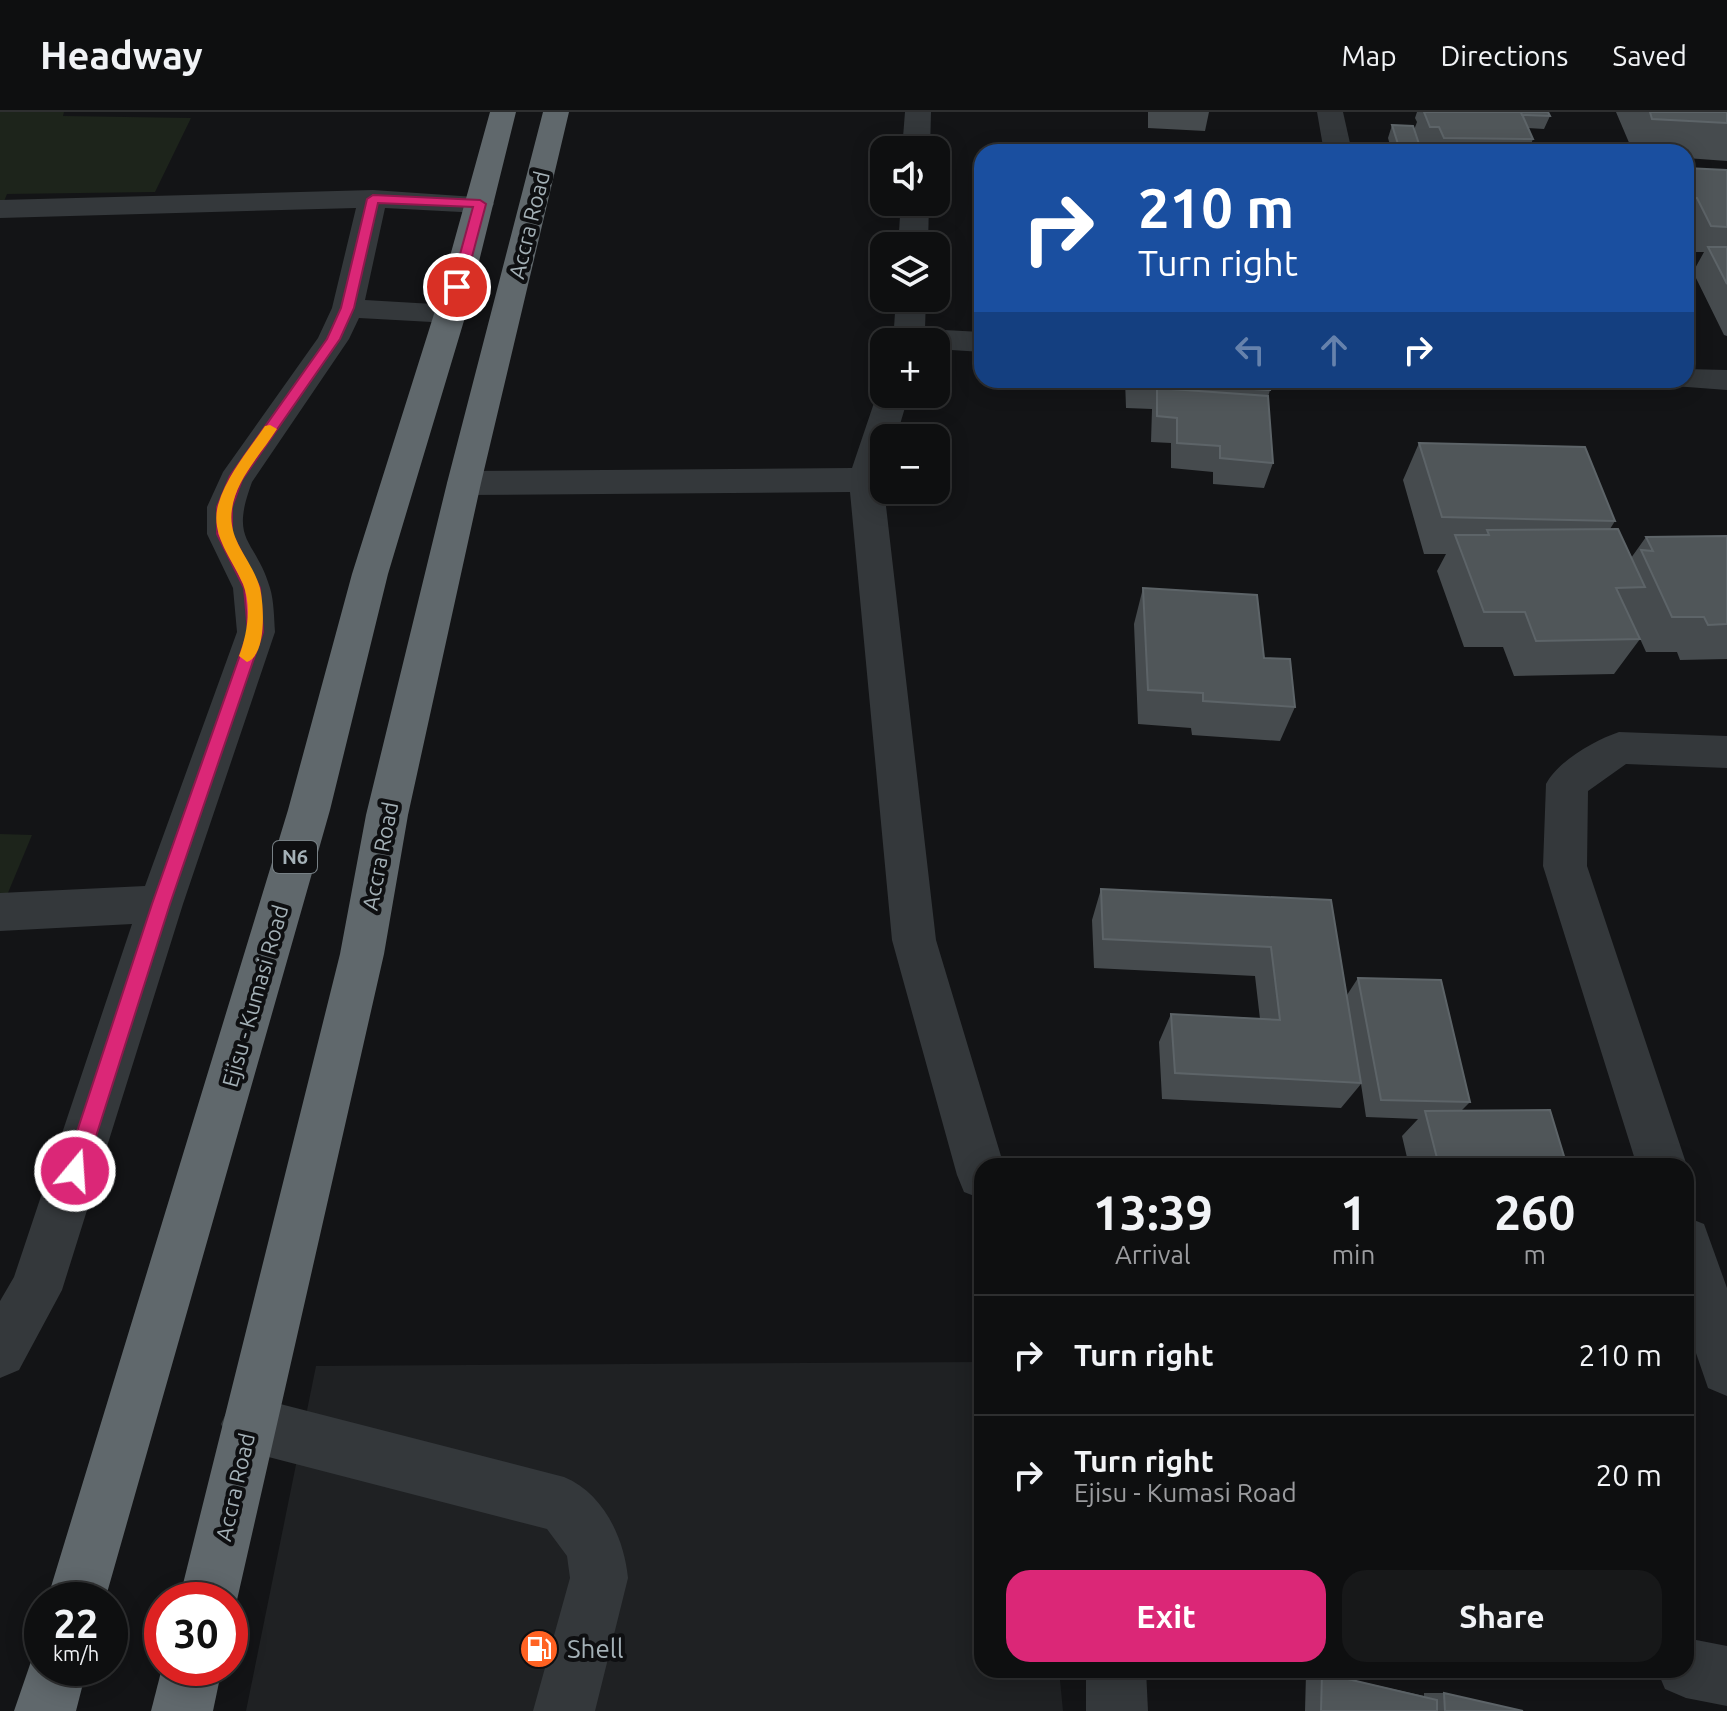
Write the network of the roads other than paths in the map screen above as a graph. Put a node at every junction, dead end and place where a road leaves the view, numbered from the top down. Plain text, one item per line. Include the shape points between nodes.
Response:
1 (503, 112) edge
2 (556, 112) edge
3 (918, 112) edge
4 (1330, 112) edge
5 (917, 136) edge
6 (1336, 144) edge
7 (373, 199) junction
8 (480, 204) junction
9 (0, 209) edge
10 (348, 308) junction
11 (450, 314) junction
12 (950, 341) edge
13 (974, 342) edge
14 (1694, 379) edge
15 (1727, 380) edge
16 (889, 408) edge
17 (866, 480) junction
18 (464, 483) junction
19 (1727, 752) edge
20 (161, 904) junction
21 (0, 912) edge
22 (977, 1158) edge
23 (1659, 1158) edge
24 (1694, 1267) edge
25 (0, 1351) edge
26 (1727, 1369) edge
27 (249, 1424) junction
28 (81, 1582) edge
29 (212, 1582) edge
30 (1694, 1670) edge
31 (1727, 1676) edge
32 (1116, 1678) edge
33 (52, 1686) edge
34 (188, 1686) edge
35 (45, 1711) edge
36 (182, 1711) edge
37 (564, 1711) edge
38 (1117, 1711) edge

1 - 8 highway, Ejisu - Kumasi Road / N6
2 - 18 highway, Accra Road
3 - 5 street
4 - 6 street
7 - 8 street
7 - 9 street
7 - 10 street
8 - 11 highway, Ejisu - Kumasi Road / N6
10 - 11 street
10 - 20 street via 333,339 235,480 225,507 225,534 252,588 256,632
11 - 28 highway, Ejisu - Kumasi Road / N6 via 370,574 309,810
12 - 13 street
14 - 15 street
16 - 17 street
17 - 18 street
17 - 22 street via 914,940
18 - 27 highway, Accra Road via 387,815 362,954
19 - 23 street via 1619,748 1567,784 1565,866
20 - 21 street
20 - 25 street via 36,1290
24 - 26 street
27 - 29 highway, Accra Road
27 - 37 street via 564,1505 585,1529 598,1556 599,1578
30 - 31 street
32 - 38 street
33 - 35 highway
34 - 36 highway

